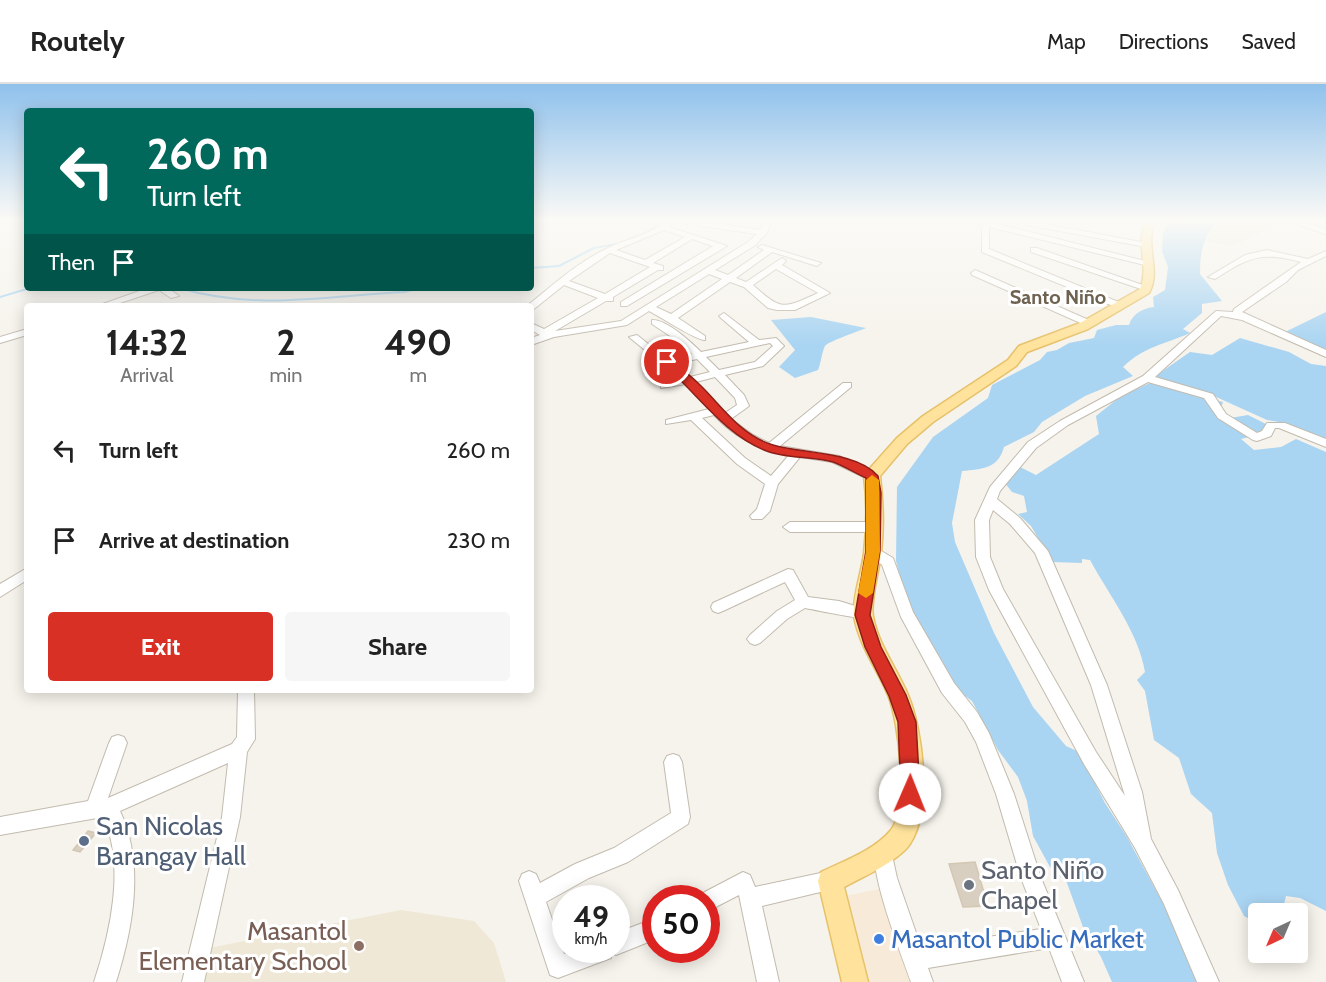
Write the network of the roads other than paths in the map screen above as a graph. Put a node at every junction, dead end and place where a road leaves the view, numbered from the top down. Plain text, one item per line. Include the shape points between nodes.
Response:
1 (591, 262) edge
2 (643, 262) edge
3 (692, 262) edge
4 (722, 262) edge
5 (753, 262) edge
6 (780, 262) edge
7 (813, 262) edge
8 (1014, 262) edge
9 (1069, 262) edge
10 (1144, 262) edge
11 (1238, 262) edge
12 (1306, 262) edge
13 (646, 263) joint
14 (817, 263) dead end
15 (1149, 263) joint
16 (776, 265) junction
17 (657, 267) junction
18 (708, 271) junction
19 (674, 273) junction
20 (975, 273) dead end
21 (1212, 277) dead end
22 (730, 278) junction
23 (693, 279) junction
24 (563, 282) junction
25 (747, 285) junction
26 (1147, 288) junction
27 (148, 291) edge
28 (166, 291) edge
29 (174, 296) dead end
30 (606, 298) junction
31 (111, 303) edge
32 (624, 304) junction
33 (534, 305) edge
34 (1118, 305) junction
35 (646, 310) junction
36 (724, 316) dead end
37 (1244, 317) junction
38 (672, 318) junction
39 (655, 322) dead end
40 (1088, 323) junction
41 (534, 327) edge
42 (24, 333) edge
43 (547, 333) junction
44 (634, 337) dead end
45 (702, 338) dead end
46 (0, 340) edge
47 (534, 340) edge
48 (758, 343) junction
49 (700, 354) junction
50 (1326, 354) edge
51 (667, 362) junction
52 (720, 373) junction
53 (1147, 378) junction
54 (687, 380) junction
55 (847, 385) dead end
56 (665, 386) dead end
57 (720, 415) junction
58 (693, 416) junction
59 (670, 422) dead end
60 (1326, 443) edge
61 (770, 448) junction
62 (796, 454) junction
63 (872, 476) junction
64 (772, 483) junction
65 (989, 500) junction
66 (757, 516) dead end
67 (790, 527) dead end
68 (874, 527) junction
69 (873, 551) junction
70 (24, 575) edge
71 (0, 591) edge
72 (803, 602) junction
73 (718, 607) dead end
74 (863, 615) junction
75 (755, 639) dead end
76 (246, 693) edge
77 (118, 743) dead end
78 (238, 750) junction
79 (673, 762) dead end
80 (101, 808) junction
81 (0, 826) edge
82 (1142, 841) junction
83 (883, 853) junction
84 (830, 881) junction
85 (720, 894) edge
86 (750, 898) junction
87 (1054, 937) junction
88 (552, 949) edge
89 (914, 959) junction
90 (557, 963) edge
91 (569, 963) edge
92 (105, 982) edge
93 (193, 982) edge
94 (768, 982) edge
95 (855, 982) edge
96 (922, 982) edge
97 (1074, 982) edge
98 (1208, 982) edge

1 - 24 street
2 - 13 street
3 - 19 street
4 - 18 street
5 - 22 street
6 - 16 street
7 - 14 street
8 - 34 street
9 - 26 street
10 - 15 street
11 - 21 street
12 - 37 street via 1237,311
13 - 17 street
15 - 26 main road
16 - 25 street
16 - 25 street via 825,294 784,308 771,306
17 - 19 street
17 - 30 street
18 - 22 street
18 - 23 street
19 - 23 street
19 - 32 street
20 - 40 street
22 - 25 street
22 - 38 street
23 - 35 street
24 - 30 street
24 - 33 street
26 - 34 main road
27 - 31 street
28 - 29 street
30 - 32 street
30 - 43 street
32 - 35 street
34 - 40 main road
35 - 38 street
35 - 43 street via 609,328
36 - 48 street
37 - 50 street
37 - 53 street via 1219,313
38 - 45 street
39 - 49 street
40 - 63 main road via 1023,349 1012,363 928,418
41 - 43 street
42 - 46 street
43 - 47 street
44 - 51 street
48 - 49 street
48 - 52 street via 772,340 779,346 759,364
49 - 51 street
49 - 52 street
51 - 54 street
52 - 54 street
52 - 57 street via 743,406
53 - 60 street via 1209,396 1213,409 1237,428 1257,437 1267,433 1270,425 1281,425
53 - 65 street via 1046,435 1017,461
54 - 56 street
54 - 57 street
55 - 61 street
57 - 58 street
57 - 61 street via 736,430
58 - 59 street
58 - 64 street via 741,461
61 - 62 street
62 - 63 street via 835,459
62 - 64 street
63 - 68 main road
64 - 66 street via 763,511
65 - 82 street via 1015,521 1041,551 1099,685 1133,792
65 - 82 street via 981,531 990,578 1090,758
67 - 68 street
68 - 69 main road
69 - 74 main road
69 - 87 street via 888,562 906,613 948,688 978,729 1005,794
70 - 71 street
72 - 73 street via 788,574
72 - 74 street
72 - 75 street
74 - 83 main road via 873,647 898,695 907,722 910,753 912,780 904,831
76 - 78 street via 246,739
77 - 80 street
78 - 80 street
78 - 93 street via 231,817
79 - 88 street via 681,817 621,855 532,889
80 - 81 street
80 - 92 street via 119,832 123,876 119,928
82 - 98 street
83 - 84 main road
83 - 89 street via 887,878
84 - 86 street
84 - 95 main road
85 - 86 street via 743,882
86 - 94 street
87 - 89 street
87 - 97 street
89 - 96 street
90 - 91 street via 558,967

